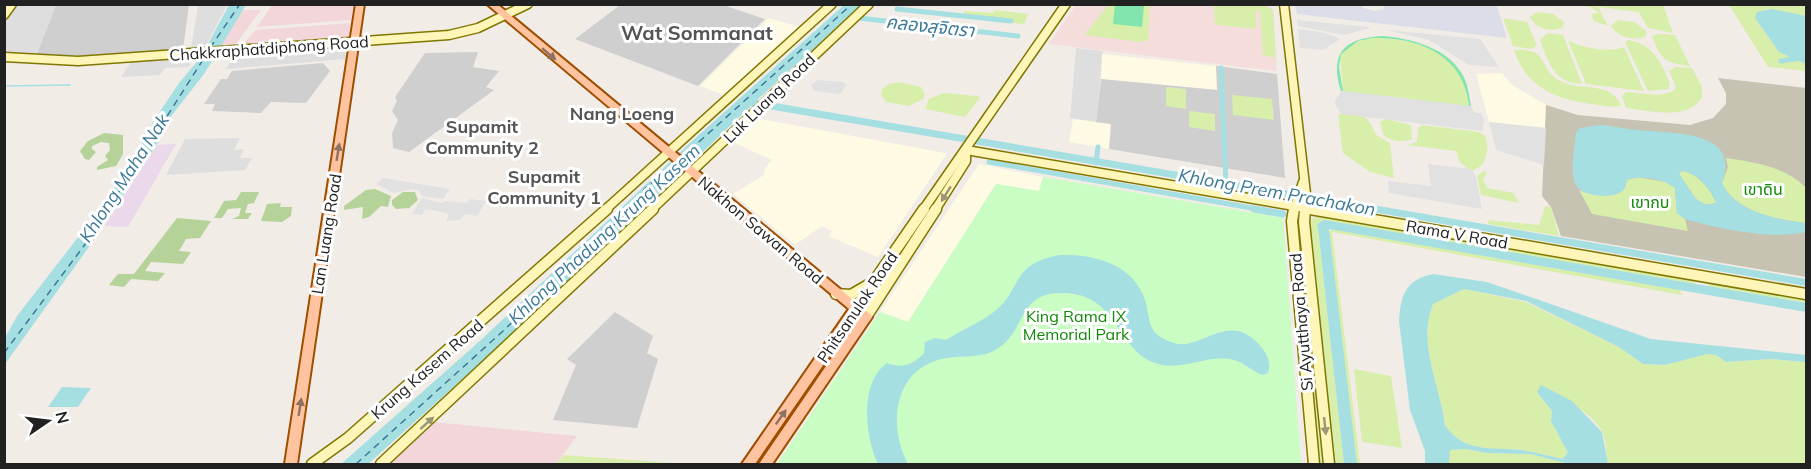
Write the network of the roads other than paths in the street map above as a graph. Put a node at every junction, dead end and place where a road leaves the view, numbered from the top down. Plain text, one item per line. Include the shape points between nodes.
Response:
1 (12, 4) edge
2 (360, 4) edge
3 (491, 4) edge
4 (528, 4) edge
5 (832, 4) edge
6 (869, 4) edge
7 (1066, 4) edge
8 (1281, 6) edge
9 (4, 15) edge
10 (504, 16) junction
11 (355, 41) junction
12 (4, 57) edge
13 (967, 148) junction
14 (671, 154) junction
15 (690, 170) junction
16 (1304, 199) junction
17 (1294, 205) junction
18 (909, 229) junction
19 (920, 235) junction
20 (902, 241) junction
21 (913, 245) junction
22 (876, 279) junction
23 (836, 294) junction
24 (1806, 294) edge
25 (855, 309) junction
26 (866, 317) junction
27 (383, 463) edge
28 (291, 465) edge
29 (312, 465) edge
30 (748, 465) edge
31 (765, 465) edge
32 (1314, 465) edge
33 (1329, 465) edge

1 - 9 main road
2 - 11 main road, Lan Luang Road
3 - 10 main road, Nakhon Sawan Road
4 - 10 main road, Chakkraphatdiphong Road
5 - 14 main road, Krung Kasem Road
6 - 15 main road, Luk Luang Road
7 - 13 main road, Phitsanulok Road
8 - 16 main road, Si Ayutthaya Road
10 - 11 main road, Chakkraphatdiphong Road via 456,34
10 -> 14 main road, Nakhon Sawan Road
11 - 12 main road, Chakkraphatdiphong Road via 66,61
28 -> 11 main road, Lan Luang Road
13 - 17 main road, Rama V Road
13 - 18 main road, Phitsanulok Road
13 -> 19 main road, Phitsanulok Road via 964,164
14 - 15 main road, Nakhon Sawan Road
14 - 29 main road, Krung Kasem Road via 348,438
15 - 23 main road, Nakhon Sawan Road
27 -> 15 main road, Luk Luang Road
16 - 17 main road, Rama V Road
16 - 17 main road, Si Ayutthaya Road
16 - 24 main road, Rama V Road
16 -> 33 main road, Si Ayutthaya Road
17 - 32 main road, Si Ayutthaya Road via 1292,221
18 - 19 main road via 912,236
18 - 20 main road, Phitsanulok Road
19 - 21 main road, Phitsanulok Road
20 - 21 main road via 910,240
20 - 22 main road, Phitsanulok Road
21 - 26 main road, Phitsanulok Road
22 - 23 main road via 854,294
22 - 25 main road, Phitsanulok Road
23 - 25 main road, Nakhon Sawan Road
25 - 26 main road, Nakhon Sawan Road
30 -> 25 main road, Phitsanulok Road
26 - 31 main road, Phitsanulok Road

